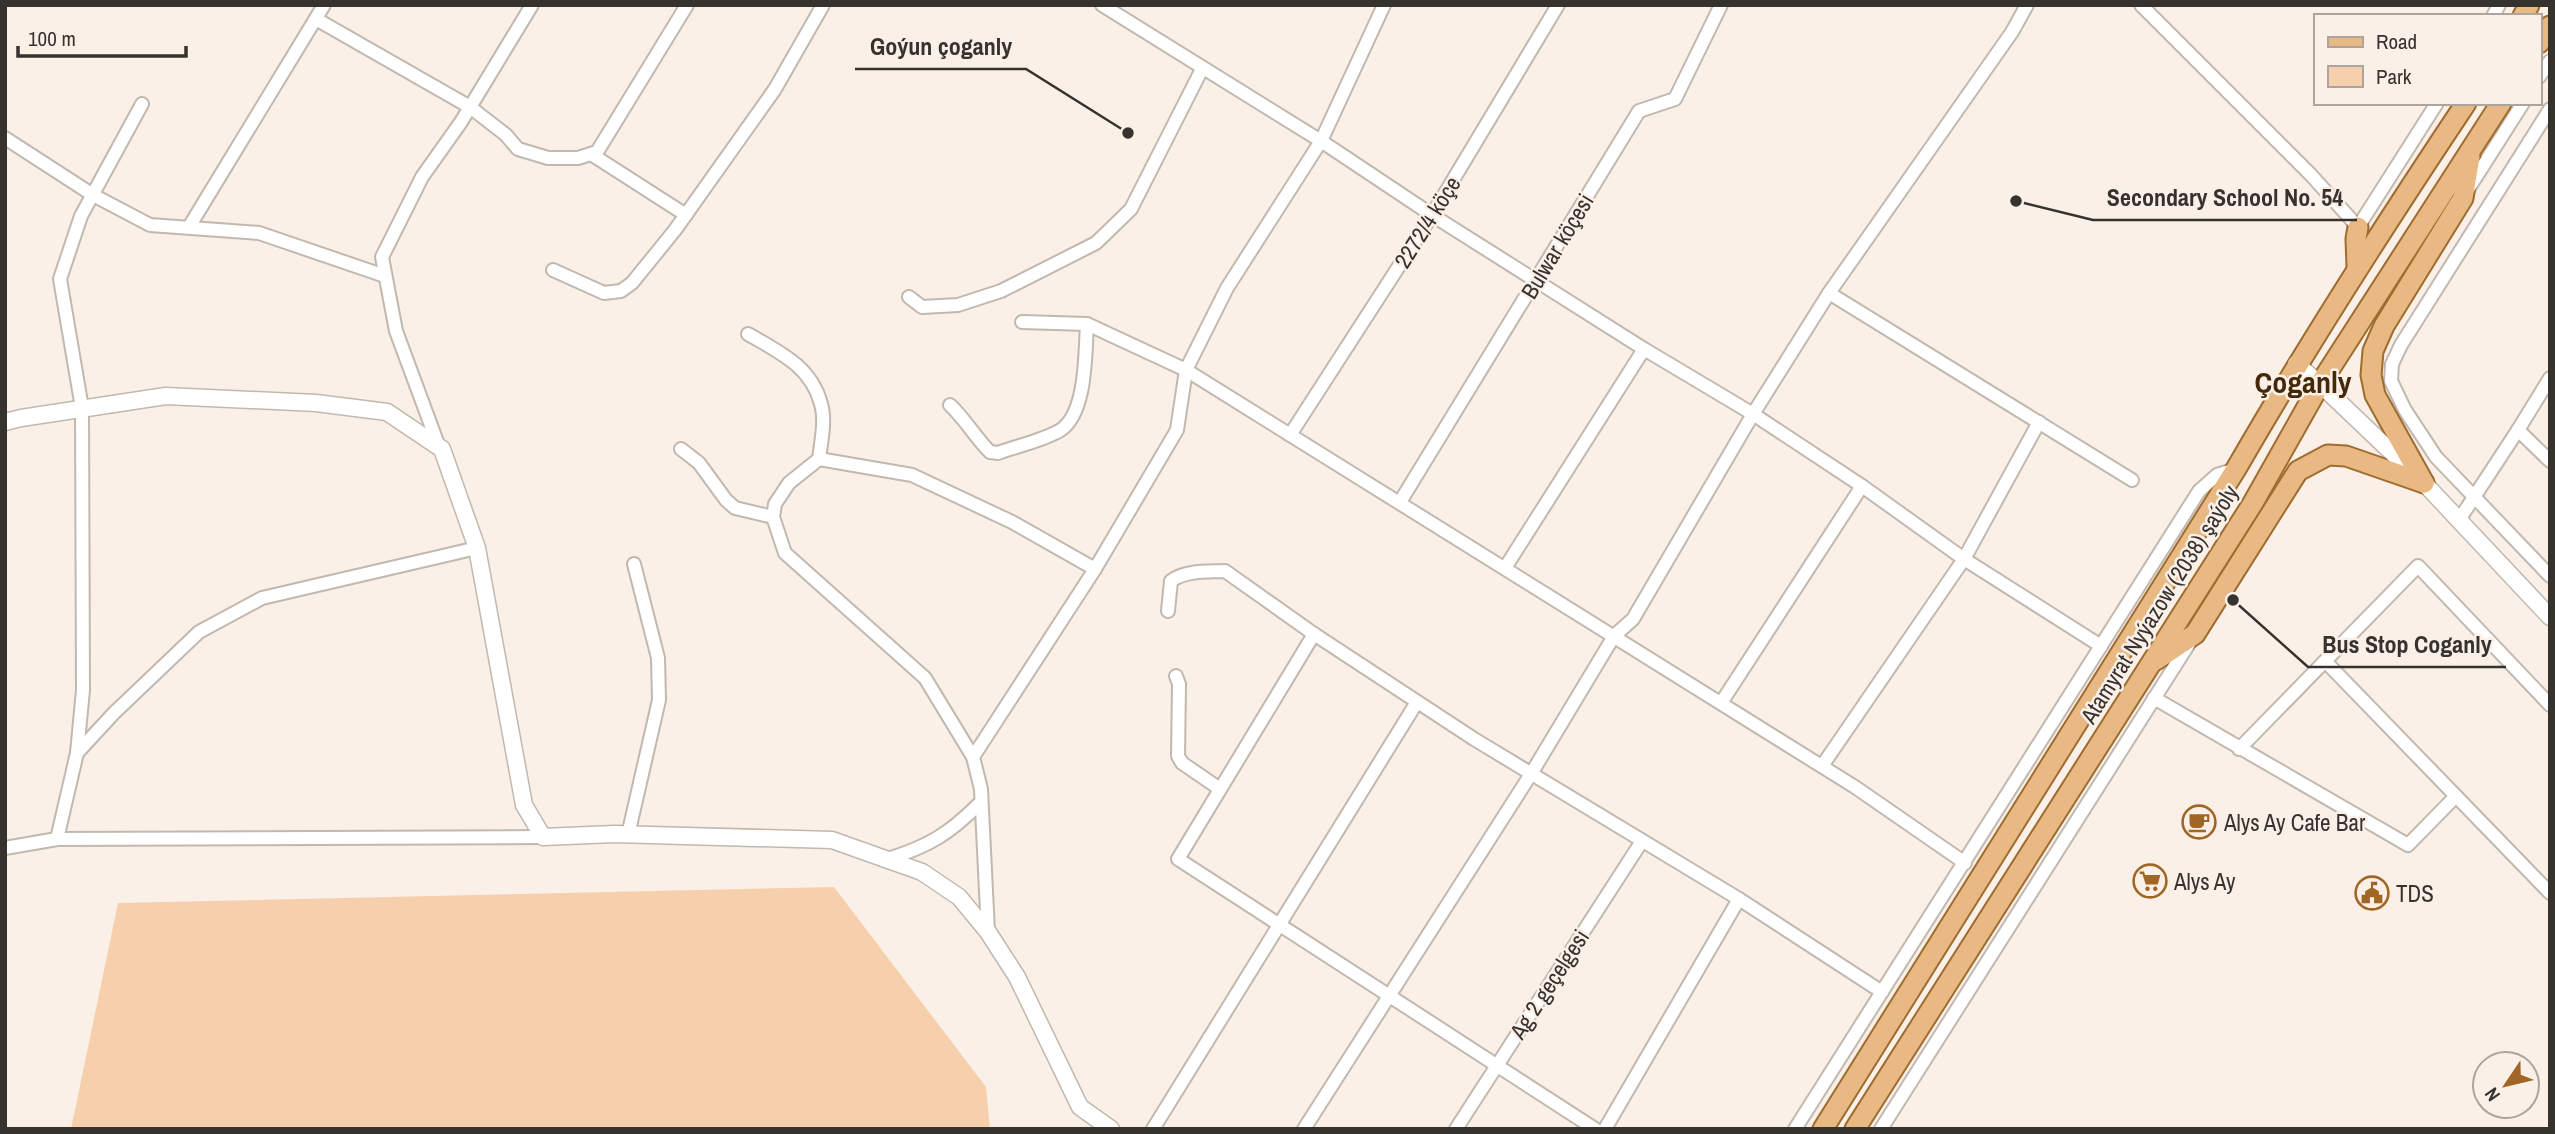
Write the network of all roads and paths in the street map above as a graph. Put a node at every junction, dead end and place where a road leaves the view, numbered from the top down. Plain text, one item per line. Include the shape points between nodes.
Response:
1 (324, 5) edge
2 (532, 5) edge
3 (687, 5) edge
4 (1102, 5) edge
5 (1384, 5) edge
6 (1558, 5) edge
7 (1721, 5) edge
8 (2027, 5) edge
9 (2141, 5) edge
10 (822, 6) edge
11 (316, 19) junction
12 (1202, 69) junction
13 (142, 104) dead end
14 (2436, 105) edge
15 (2465, 105) edge
16 (2500, 105) edge
17 (2522, 105) edge
18 (470, 107) junction
19 (2550, 108) edge
20 (5, 138) edge
21 (1321, 141) junction
22 (2471, 149) junction
23 (591, 154) junction
24 (93, 195) junction
25 (2463, 198) junction
26 (686, 215) junction
27 (1432, 215) junction
28 (188, 227) junction
29 (2358, 227) junction
30 (2421, 266) junction
31 (2357, 267) junction
32 (553, 270) dead end
33 (385, 276) junction
34 (1537, 281) junction
35 (1829, 293) junction
36 (909, 297) dead end
37 (2374, 300) junction
38 (1022, 322) dead end
39 (1087, 324) junction
40 (748, 334) dead end
41 (1644, 349) junction
42 (2296, 364) junction
43 (1186, 370) junction
44 (2550, 378) edge
45 (2320, 384) junction
46 (950, 405) dead end
47 (82, 408) junction
48 (1754, 414) junction
49 (5, 422) edge
50 (2039, 422) junction
51 (2518, 430) junction
52 (1290, 435) junction
53 (439, 447) junction
54 (681, 449) dead end
55 (819, 459) junction
56 (2550, 461) edge
57 (2236, 469) junction
58 (2132, 480) dead end
59 (2424, 483) junction
60 (1862, 486) junction
61 (2474, 499) junction
62 (1401, 502) junction
63 (2253, 503) junction
64 (773, 517) junction
65 (2459, 520) junction
66 (2250, 547) junction
67 (477, 548) junction
68 (1964, 559) junction
69 (634, 565) dead end
70 (1505, 568) junction
71 (1095, 569) junction
72 (2550, 576) edge
73 (1168, 611) dead end
74 (2550, 617) edge
75 (1314, 634) junction
76 (2195, 634) junction
77 (1614, 636) junction
78 (2101, 646) junction
79 (2325, 661) junction
80 (2149, 664) junction
81 (1176, 676) dead end
82 (2154, 698) junction
83 (1417, 702) junction
84 (1721, 703) junction
85 (2550, 705) edge
86 (2239, 748) junction
87 (77, 752) junction
88 (973, 757) junction
89 (1822, 766) junction
90 (1531, 774) junction
91 (1220, 789) junction
92 (2456, 796) junction
93 (980, 803) junction
94 (628, 835) junction
95 (543, 837) junction
96 (57, 839) junction
97 (1642, 841) junction
98 (5, 848) edge
99 (888, 859) junction
100 (1965, 863) junction
101 (2550, 893) edge
102 (1739, 900) junction
103 (1279, 923) junction
104 (988, 932) junction
105 (1882, 992) junction
106 (1390, 995) junction
107 (1496, 1065) junction
108 (1111, 1129) edge
109 (1153, 1129) edge
110 (1304, 1129) edge
111 (1456, 1129) edge
112 (1595, 1129) edge
113 (1605, 1129) edge
114 (1795, 1129) edge
115 (1823, 1129) edge
116 (1856, 1129) edge
117 (1881, 1129) edge

1 - 11 street
2 - 18 street
3 - 23 street via 597,152
4 - 12 street
5 - 21 street
6 - 27 street, 2272/4 köçe
7 - 34 street, Bulwar köçesi via 1675,99 1639,111
8 - 35 street via 2012,33
9 - 29 street
10 - 26 street via 775,89
11 - 18 street
11 - 28 street
12 - 21 street
12 - 36 street via 1131,209 1096,243 1001,291 958,305 922,307
13 - 24 street
14 - 29 street
15 - 31 main road, Atamyrat Nyýazow (2038) şaýoly
16 - 22 main road, Atamyrat Nyýazow (2038) şaýoly
17 - 25 street
18 - 23 street via 519,149 548,158
18 - 33 street via 422,177 393,234 382,257
19 - 61 street via 2392,364 2391,382 2405,410 2436,457
20 - 24 street
21 - 27 street
21 - 43 street via 1227,288
22 - 25 main road
22 - 37 main road, Atamyrat Nyýazow (2038) şaýoly
23 - 26 street
24 - 28 street via 150,225
24 - 47 street via 60,279
25 - 30 main road
26 - 32 street via 632,284 621,291 604,293
27 - 34 street
27 - 52 street, 2272/4 köçe
28 - 33 street via 258,233
29 - 31 main road
30 - 37 main road
30 - 59 main road via 2384,326 2373,351 2371,375 2384,414
31 - 42 main road, Atamyrat Nyýazow (2038) şaýoly
33 - 53 street via 396,331
34 - 41 street
34 - 62 street, Bulwar köçesi
35 - 48 street
35 - 50 street
37 - 45 main road, Atamyrat Nyýazow (2038) şaýoly
38 - 39 street
39 - 43 street
39 - 46 street via 1081,394 1076,411 1059,431 990,452
40 - 55 street via 794,360 808,376 822,405
41 - 48 street
41 - 70 street
42 - 45 street
42 - 57 main road, Atamyrat Nyýazow (2038) şaýoly
43 - 52 street
43 - 71 street via 1177,430
44 - 51 street
45 - 59 street
45 - 63 main road, Atamyrat Nyýazow (2038) şaýoly
47 - 49 street
47 - 53 street via 166,396 316,403 387,412
47 - 87 street via 83,690
48 - 60 street
48 - 77 street via 1633,619
50 - 58 street
50 - 68 street
51 - 56 street
51 - 61 street
52 - 62 street
53 - 67 street
54 - 64 street via 699,463 735,508
55 - 64 street via 789,483 775,504
55 - 71 street via 912,475 1012,522
57 - 78 street via 2217,475 2199,491
57 - 115 main road, Atamyrat Nyýazow (2038) şaýoly
59 - 65 street
59 - 66 main road via 2359,459 2328,455 2298,471
60 - 68 street
60 - 84 street
61 - 65 street
61 - 72 street
62 - 70 street
63 - 66 main road
63 - 80 main road, Atamyrat Nyýazow (2038) şaýoly
64 - 88 street via 785,553 925,678
65 - 74 street
66 - 76 main road
67 - 87 street via 262,597 199,632
67 - 95 street via 524,805
68 - 78 street
68 - 89 street
69 - 94 street via 658,658 659,700
70 - 77 street
71 - 88 street
73 - 75 street via 1175,578 1225,571
75 - 83 street
75 - 91 street
76 - 80 main road
76 - 82 street
77 - 84 street
77 - 90 street
78 - 100 street
79 - 85 street via 2418,566
79 - 86 street
79 - 92 street
80 - 116 main road, Atamyrat Nyýazow (2038) şaýoly
81 - 91 street via 1178,756
82 - 86 street
82 - 117 street
83 - 90 street
83 - 103 street
84 - 89 street
86 - 92 street via 2409,845
87 - 96 street
88 - 93 street
89 - 100 street
90 - 97 street
90 - 106 street
91 - 103 street via 1178,859
92 - 101 street
93 - 99 street via 936,841
93 - 104 street
94 - 95 street
94 - 99 street via 832,840
95 - 96 street
96 - 98 street
97 - 102 street
97 - 107 street, Ag 2 geçelgesi
99 - 104 street via 922,872 959,897
100 - 105 street
102 - 105 street
102 - 113 street
103 - 106 street
103 - 109 street
104 - 108 street via 1017,977 1080,1107
105 - 114 street
106 - 107 street
106 - 110 street
107 - 111 street, Ag 2 geçelgesi
107 - 112 street

